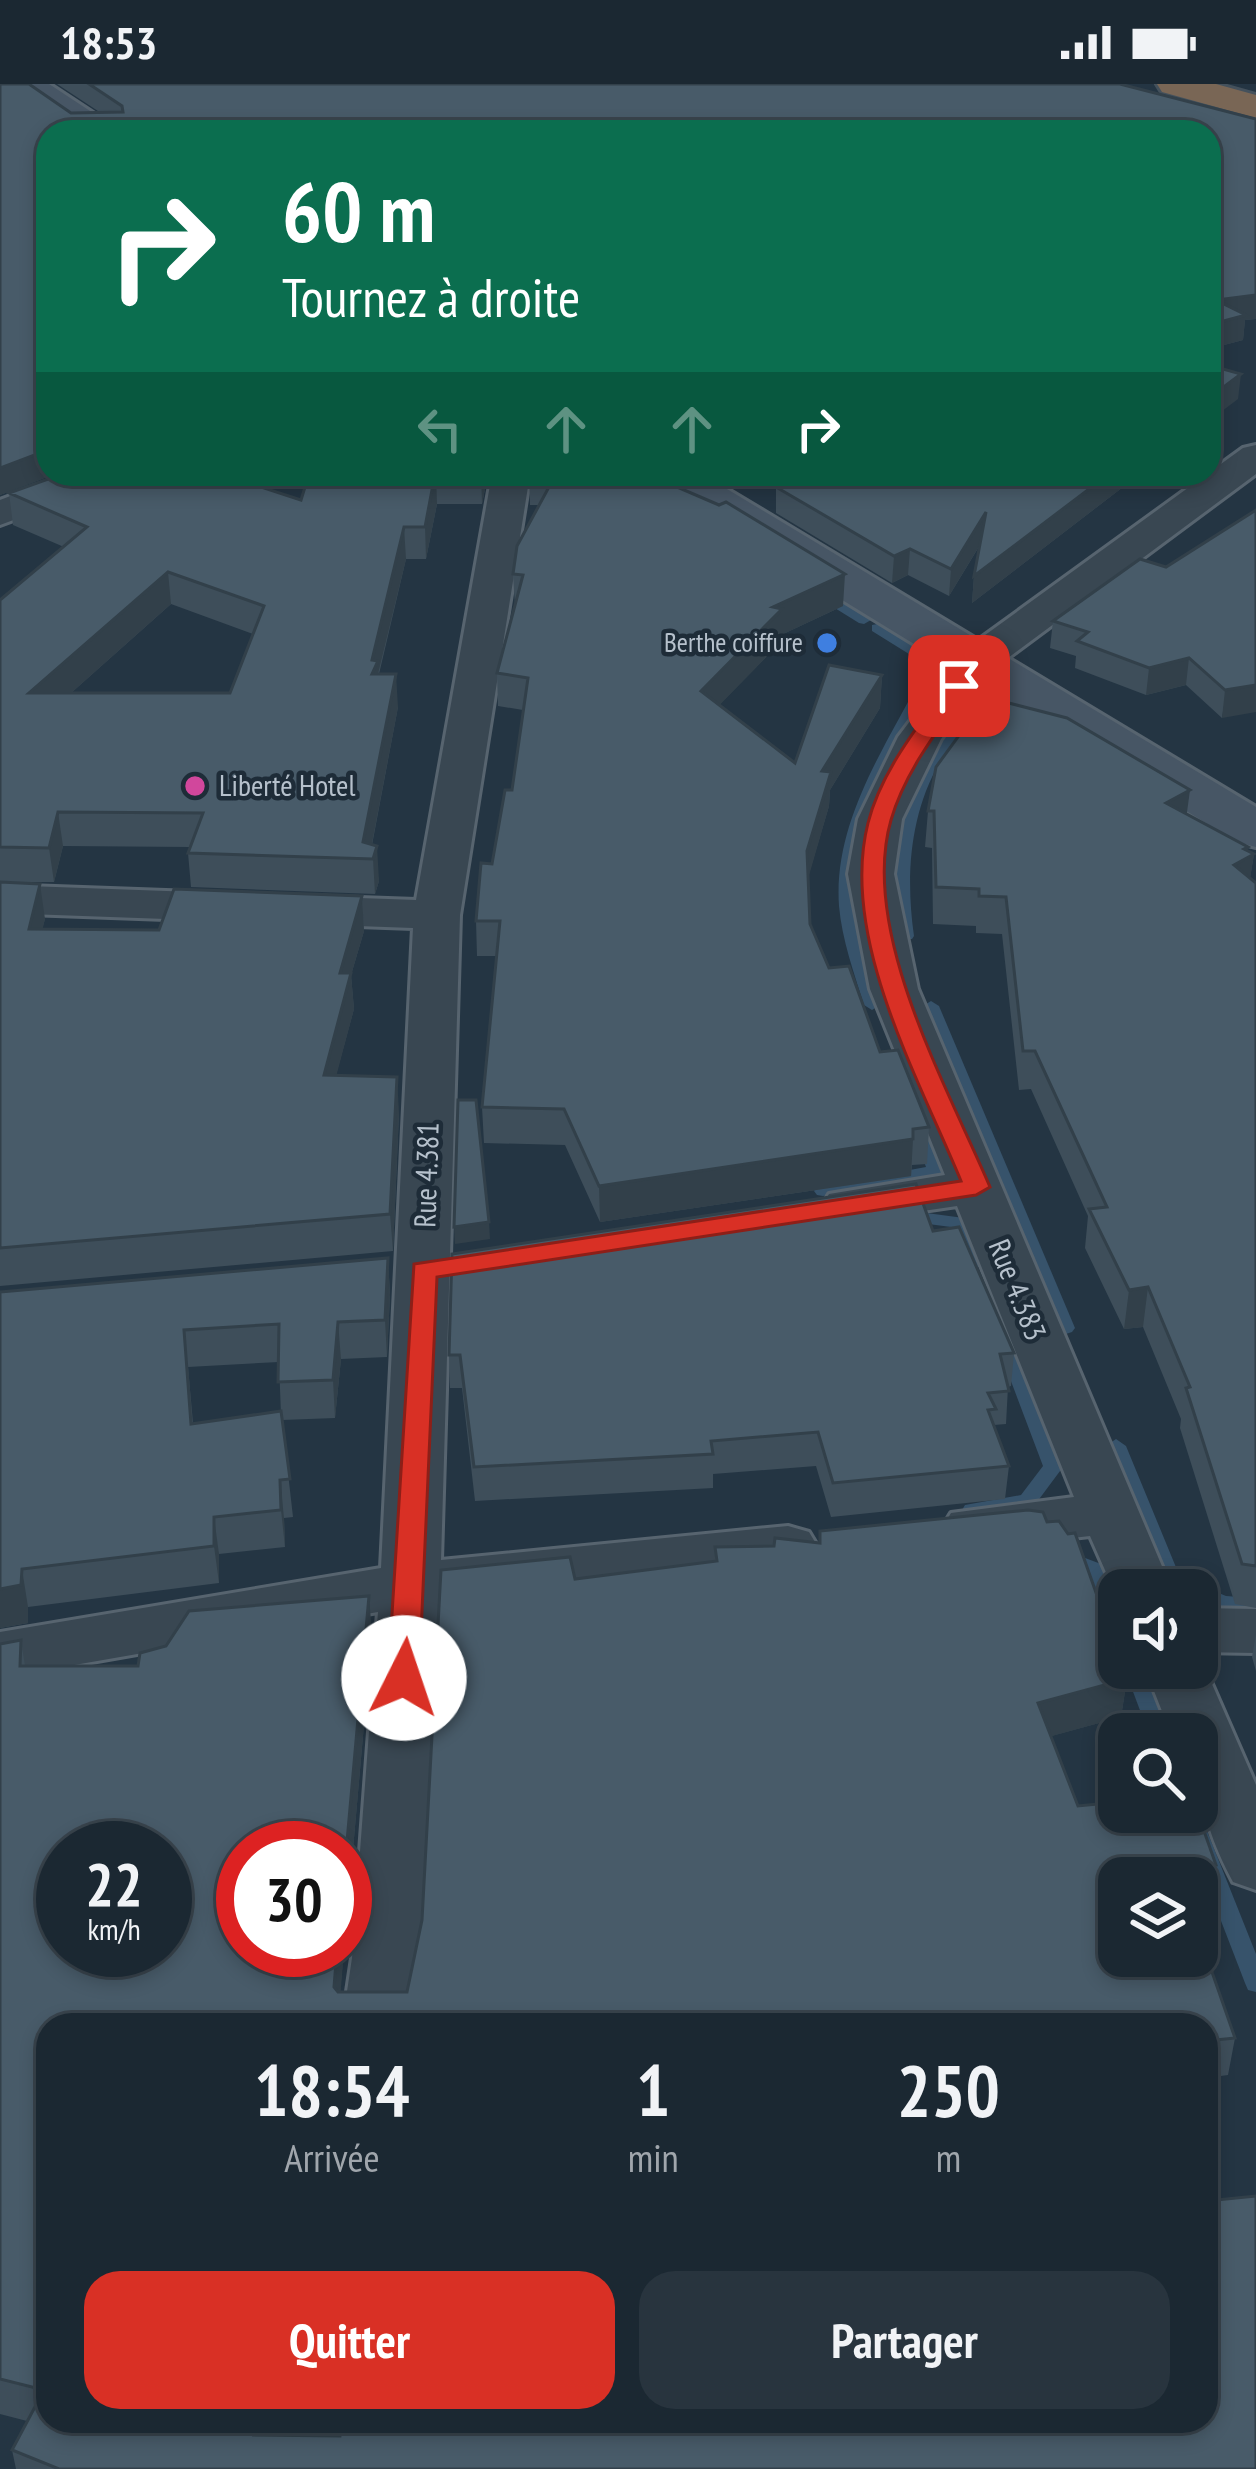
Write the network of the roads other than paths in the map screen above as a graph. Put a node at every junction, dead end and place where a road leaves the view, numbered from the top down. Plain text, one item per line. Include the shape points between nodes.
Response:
1 (23, 84) edge
2 (1175, 84) edge
3 (1131, 90) edge
4 (1256, 107) edge
5 (83, 120) edge
6 (1256, 126) edge
7 (1256, 456) edge
8 (1221, 482) edge
9 (70, 486) edge
10 (509, 486) edge
11 (689, 486) edge
12 (1215, 486) edge
13 (0, 512) edge
14 (978, 660) junction
15 (1256, 830) edge
16 (0, 899) edge
17 (437, 915) junction
18 (976, 1187) junction
19 (792, 1215) edge
20 (1107, 1514) junction
21 (921, 1533) edge
22 (851, 1540) edge
23 (1132, 1569) edge
24 (410, 1586) junction
25 (1218, 1630) edge
26 (1256, 1631) edge
27 (0, 1655) edge
28 (1185, 1689) edge
29 (1256, 1864) edge
30 (378, 2013) edge
31 (311, 2433) edge
32 (302, 2469) edge

1 - 5 main road
2 - 4 highway
3 - 6 highway
7 - 8 street, Rue 4.383
9 - 13 street
10 - 17 street, Rue 4.381
11 - 14 main road
12 - 14 street, Rue 4.383
14 - 15 main road
14 - 18 street, Rue 4.383 via 920,737 880,819 871,874 894,989
16 - 17 street
17 - 24 street, Rue 4.381
18 - 19 street
18 - 20 street, Rue 4.383
20 - 21 street
20 - 23 street, Rue 4.383
22 - 24 street
24 - 27 street
24 - 30 street, Rue 4.381
25 - 26 street
28 - 29 street
31 - 32 street

